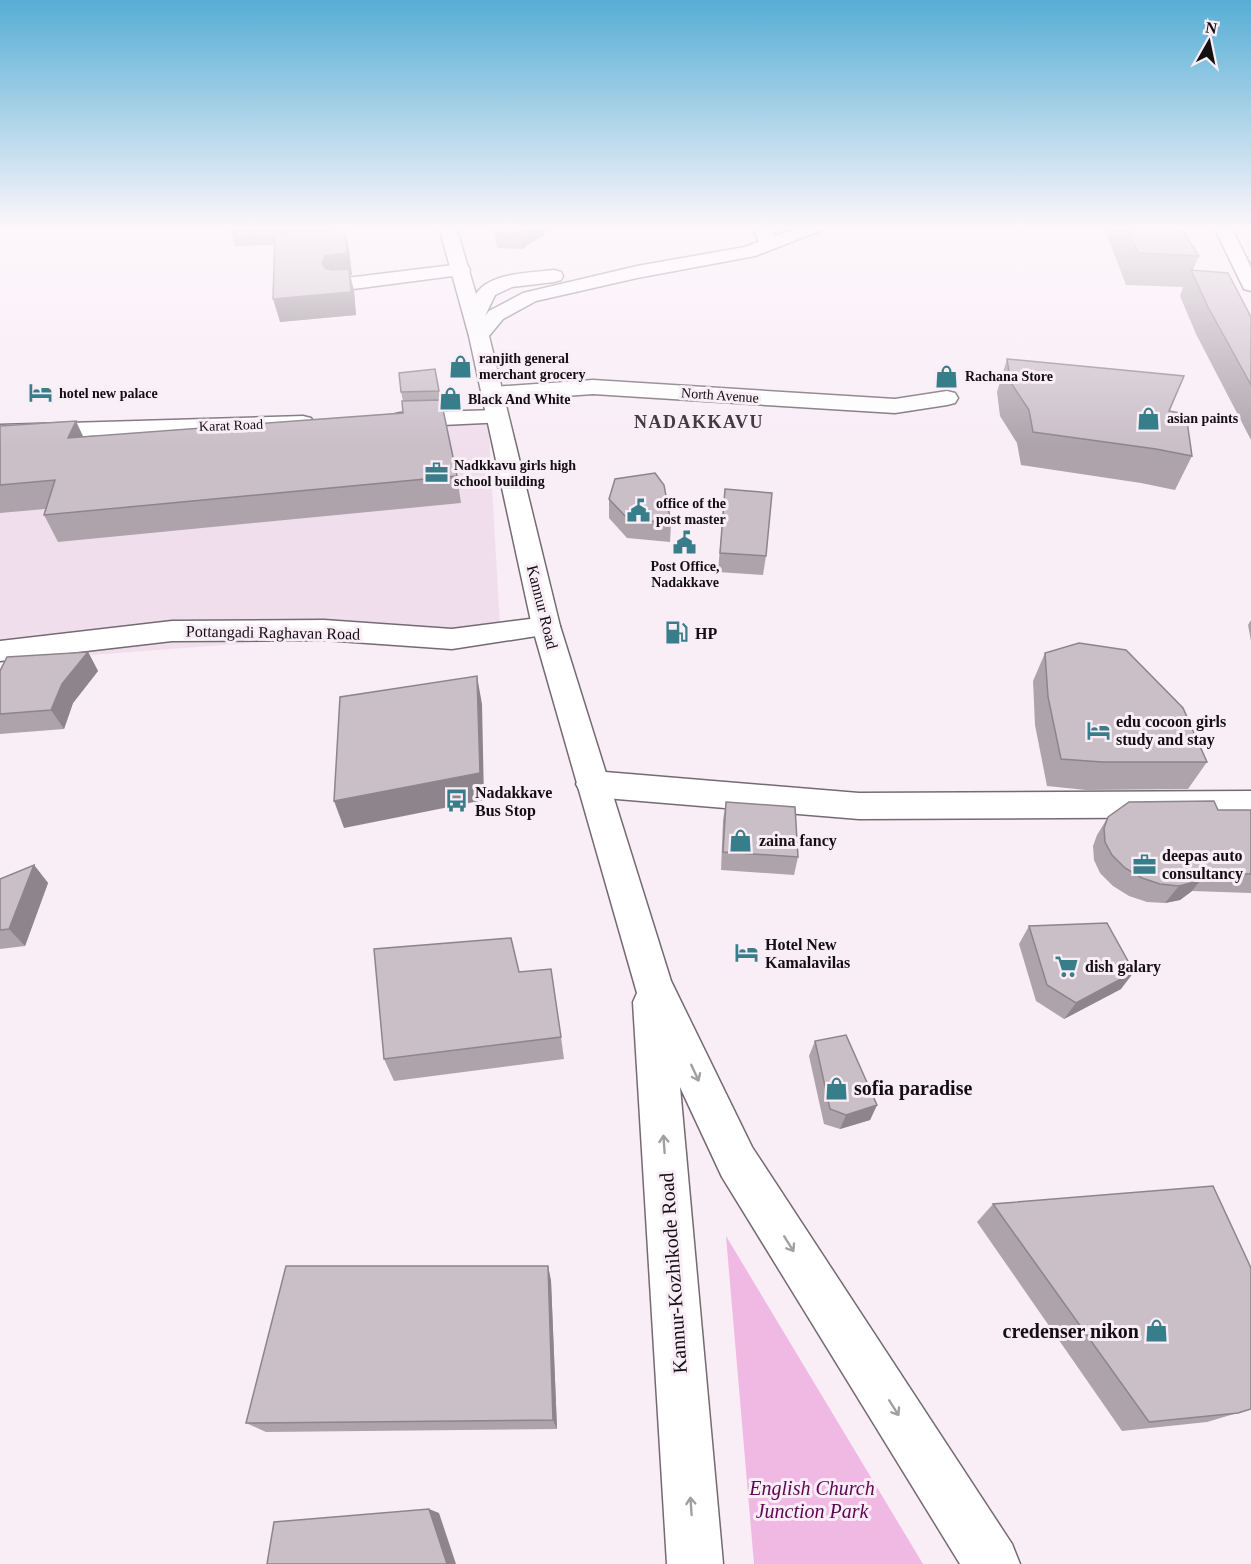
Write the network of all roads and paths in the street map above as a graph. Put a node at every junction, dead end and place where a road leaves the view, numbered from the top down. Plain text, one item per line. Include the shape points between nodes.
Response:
1 (469, 300) edge
2 (524, 300) edge
3 (476, 328) junction
4 (947, 398) dead end
5 (495, 405) junction
6 (378, 420) edge
7 (330, 422) edge
8 (0, 432) edge
9 (546, 626) junction
10 (0, 651) edge
11 (593, 784) junction
12 (1251, 804) edge
13 (652, 982) junction
14 (695, 1564) edge
15 (992, 1564) edge

1 - 3 main road, Kannur Road
2 - 3 main road
3 - 5 main road, Kannur Road
4 - 5 main road, North Avenue via 895,406 593,387
5 - 6 main road
5 - 9 main road, Kannur Road
7 - 8 main road, Karat Road
9 - 10 main road, Pottangadi Raghavan Road via 452,639 324,630 172,631
9 - 11 main road, Kannur Road
11 - 12 main road via 859,806
11 - 13 main road, Kannur Road
14 -> 13 main road, Kannur-Kozhikode Road
13 -> 15 main road via 737,1162

